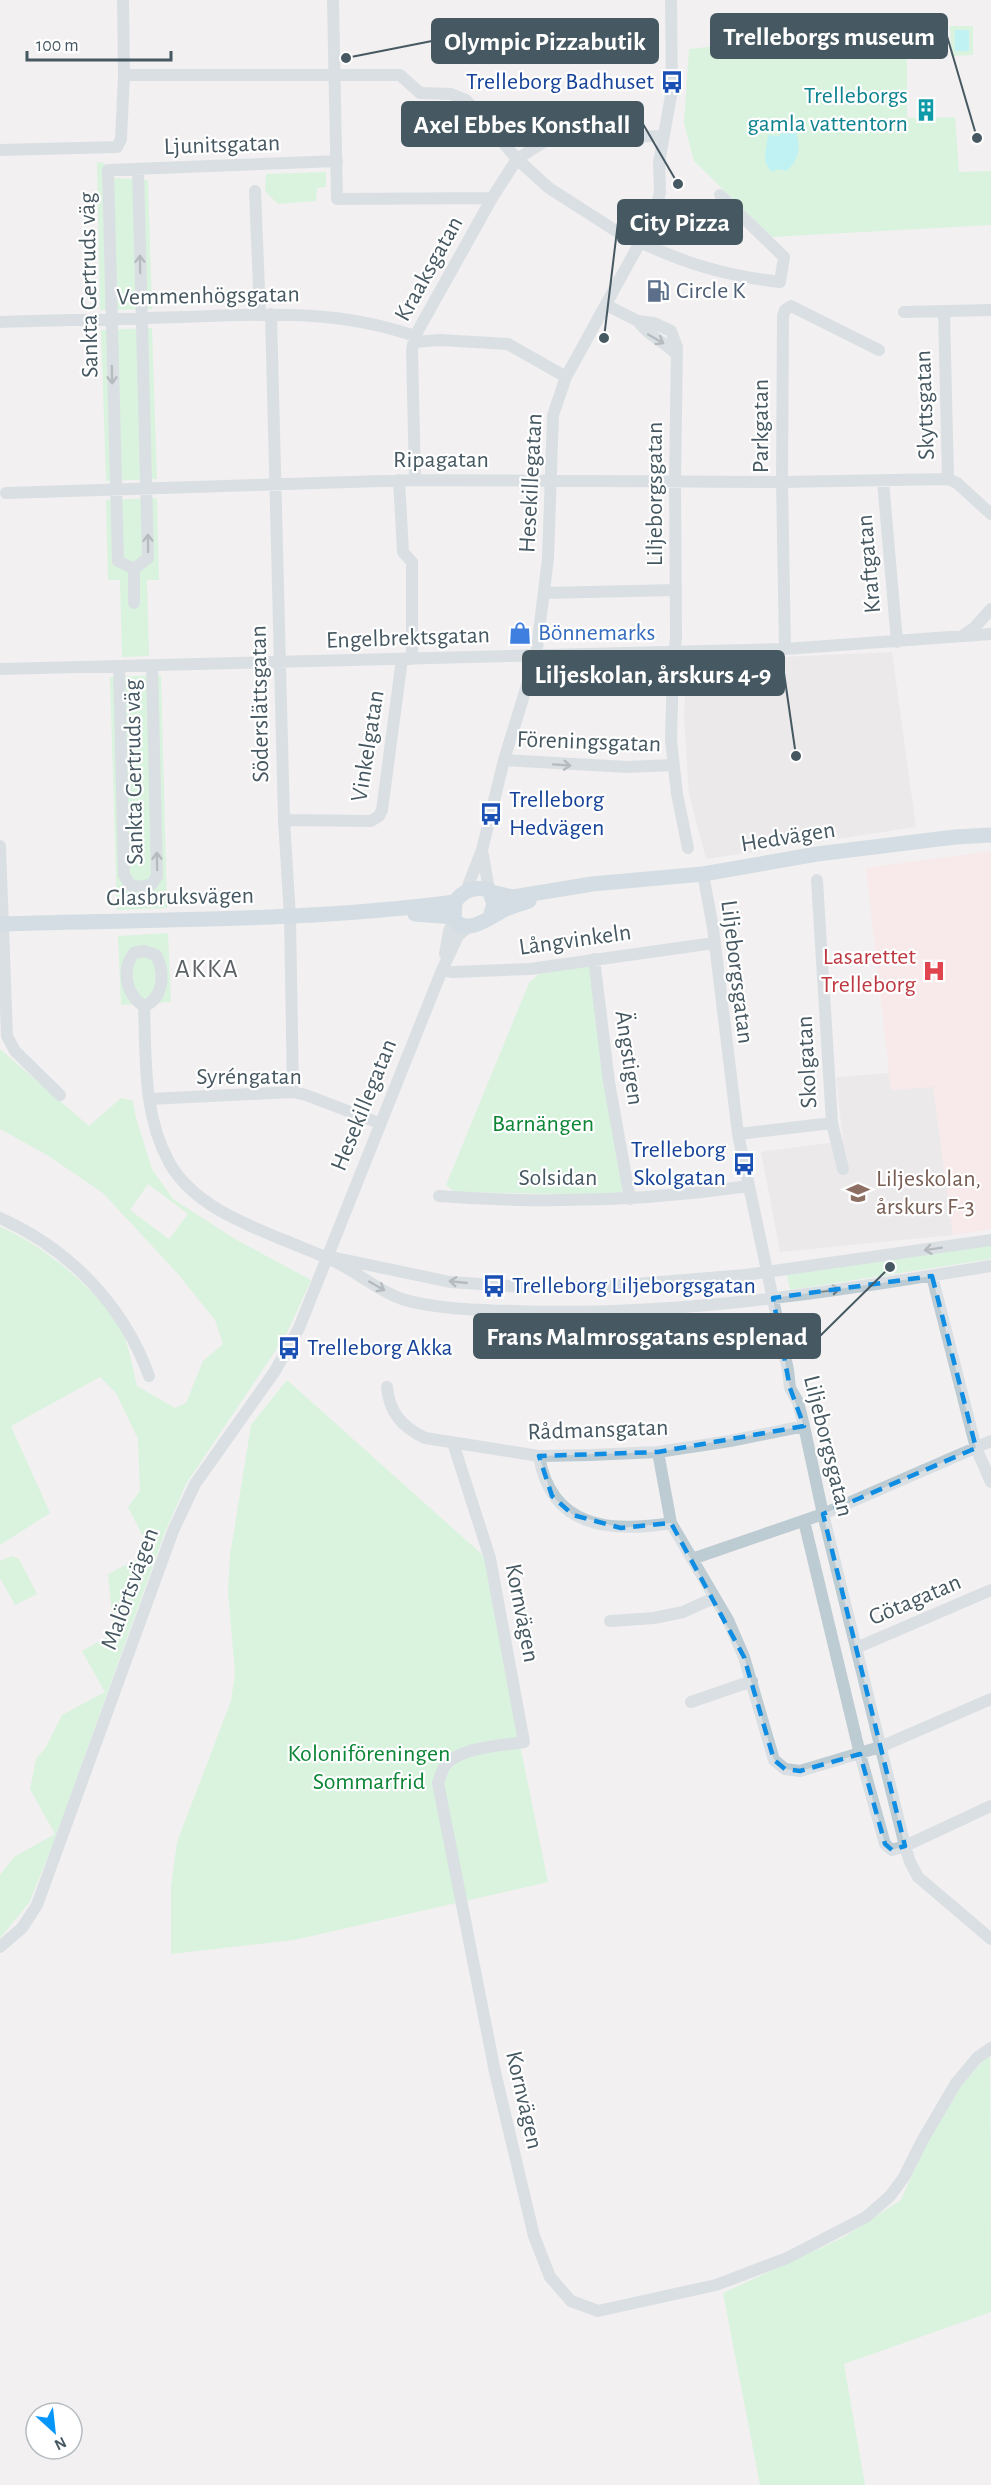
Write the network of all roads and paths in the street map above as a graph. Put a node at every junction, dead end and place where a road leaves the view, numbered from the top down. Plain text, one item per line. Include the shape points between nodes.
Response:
1 (123, 0) edge
2 (333, 0) edge
3 (671, 0) edge
4 (334, 73) junction
5 (124, 75) junction
6 (663, 136) junction
7 (0, 150) edge
8 (517, 159) junction
9 (337, 161) junction
10 (138, 169) junction
11 (108, 170) joint
12 (255, 191) dead end
13 (720, 195) dead end
14 (492, 198) junction
15 (616, 231) dead end
16 (640, 242) junction
17 (606, 305) junction
18 (991, 310) edge
19 (944, 311) junction
20 (904, 312) dead end
21 (266, 314) junction
22 (141, 318) junction
23 (111, 319) junction
24 (424, 319) junction
25 (0, 322) edge
26 (414, 339) junction
27 (440, 340) junction
28 (879, 350) dead end
29 (566, 377) junction
30 (948, 479) junction
31 (399, 480) junction
32 (415, 480) junction
33 (551, 481) junction
34 (675, 481) junction
35 (883, 481) junction
36 (782, 482) junction
37 (275, 483) junction
38 (147, 488) junction
39 (115, 489) junction
40 (6, 493) dead end
41 (991, 514) edge
42 (134, 568) junction
43 (676, 590) junction
44 (544, 593) junction
45 (134, 603) dead end
46 (991, 609) edge
47 (991, 634) edge
48 (961, 637) junction
49 (897, 642) junction
50 (785, 649) junction
51 (674, 652) junction
52 (536, 656) junction
53 (407, 659) junction
54 (280, 663) junction
55 (119, 666) junction
56 (152, 666) junction
57 (0, 669) edge
58 (504, 760) junction
59 (673, 765) junction
60 (284, 820) junction
61 (991, 835) edge
62 (0, 846) edge
63 (688, 848) dead end
64 (482, 850) junction
65 (703, 874) junction
66 (817, 880) dead end
67 (592, 884) junction
68 (466, 891) junction
69 (490, 891) junction
70 (458, 916) junction
71 (290, 917) junction
72 (490, 917) junction
73 (2, 924) edge
74 (714, 943) junction
75 (594, 959) junction
76 (441, 970) junction
77 (144, 1006) dead end
78 (292, 1092) junction
79 (60, 1095) dead end
80 (149, 1099) junction
81 (379, 1123) junction
82 (832, 1123) junction
83 (738, 1134) junction
84 (843, 1169) dead end
85 (749, 1186) junction
86 (439, 1196) dead end
87 (630, 1199) junction
88 (0, 1218) edge
89 (991, 1240) edge
90 (326, 1257) junction
91 (991, 1266) edge
92 (768, 1272) junction
93 (932, 1276) junction
94 (773, 1298) junction
95 (149, 1376) dead end
96 (387, 1387) dead end
97 (804, 1426) junction
98 (991, 1441) edge
99 (453, 1443) junction
100 (976, 1448) junction
101 (658, 1452) junction
102 (539, 1456) junction
103 (991, 1482) edge
104 (823, 1514) junction
105 (804, 1521) junction
106 (671, 1523) junction
107 (692, 1559) junction
108 (991, 1590) edge
109 (714, 1598) junction
110 (610, 1621) dead end
111 (856, 1648) junction
112 (752, 1681) junction
113 (991, 1699) edge
114 (692, 1702) dead end
115 (880, 1747) junction
116 (860, 1754) junction
117 (991, 1806) edge
118 (905, 1846) junction
119 (991, 1939) edge
120 (0, 1947) edge
121 (991, 2048) edge

1 - 5 street
2 - 4 street
3 - 6 street, Hesekillegatan via 672,90
4 - 5 street
4 - 8 street via 400,75 420,93 452,94 466,100
4 - 9 street
5 - 7 street via 121,139 117,147
6 - 8 street via 550,138
6 - 16 street, Hesekillegatan via 660,192 655,215
8 - 14 street, Kraaksgatan
8 - 15 street via 556,193
9 - 10 street, Ljunitsgatan
9 - 14 street via 337,199
10 - 11 street, Ljunitsgatan
22 -> 10 street
11 - 23 street, Sankta Gertruds väg
12 - 21 street, Söderslättsgatan
13 - 16 street via 784,257 780,282 702,268
14 - 24 street, Kraaksgatan
16 - 17 street, Hesekillegatan
17 - 29 street, Hesekillegatan
17 - 34 street, Liljeborgsgatan via 638,321 646,333 677,355
18 - 19 street
19 - 20 street
19 - 30 street, Skyttsgatan
21 - 22 street, Vemmenhögsgatan
21 - 26 street, Vemmenhögsgatan via 358,320 386,326
21 - 37 street, Söderslättsgatan
22 - 23 street, Vemmenhögsgatan
22 - 38 street
23 - 25 street, Vemmenhögsgatan
23 -> 39 street, Sankta Gertruds väg
24 - 26 street, Kraaksgatan
24 - 27 street
26 - 27 street, Vemmenhögsgatan
26 - 32 street, Kraaksgatan
27 - 29 street, Vemmenhögsgatan via 508,345
28 - 36 street, Parkgatan via 791,306 785,310
29 - 33 street, Hesekillegatan via 553,415
30 - 35 street, Ripagatan
30 - 41 street, Skyttsgatan
31 - 32 street, Ripagatan
31 - 37 street, Ripagatan
31 - 53 street, Vinkelgatan via 403,552 412,562
32 - 33 street, Ripagatan
33 - 34 street, Ripagatan
33 - 44 street, Hesekillegatan
34 - 36 street, Ripagatan
34 - 43 street, Liljeborgsgatan
35 - 36 street, Ripagatan
35 - 49 street, Kraftgatan
36 - 50 street, Parkgatan
37 - 38 street, Ripagatan
37 - 54 street, Söderslättsgatan
38 - 39 street, Ripagatan
42 -> 38 street via 148,558
39 - 40 street, Ripagatan
39 - 42 street, Sankta Gertruds väg via 118,561
42 - 45 street
43 - 44 street
43 - 51 street, Liljeborgsgatan
44 - 52 street, Hesekillegatan
46 - 48 street
47 - 48 street, Engelbrektsgatan
48 - 49 street, Engelbrektsgatan
49 - 50 street, Engelbrektsgatan
50 - 51 street, Engelbrektsgatan
51 - 52 street, Engelbrektsgatan
51 - 59 street, Liljeborgsgatan
52 - 53 street, Engelbrektsgatan
52 - 58 street, Hesekillegatan
53 - 54 street, Engelbrektsgatan
53 - 60 street, Vinkelgatan via 379,816 371,821
54 - 56 street, Engelbrektsgatan
54 - 60 street, Söderslättsgatan
55 - 56 street, Engelbrektsgatan
55 -> 56 street, Sankta Gertruds väg via 124,874 130,885 141,887 152,884 157,876
55 - 57 street, Engelbrektsgatan
58 -> 59 street, Föreningsgatan via 592,766
58 - 64 street, Hesekillegatan
59 - 63 street, Liljeborgsgatan
60 - 71 street, Söderslättsgatan
61 - 65 main road, Hedvägen via 817,854
62 - 73 street
64 - 68 street, Hesekillegatan
64 - 69 street, Hesekillegatan
65 - 67 main road, Hedvägen
65 - 74 street, Liljeborgsgatan
66 - 82 street, Skolgatan
67 - 69 main road, Hedvägen via 513,897
67 - 72 main road, Hedvägen via 518,904
68 - 69 main road, Hedvägen
68 - 70 main road
69 - 72 main road via 494,904
70 - 71 main road, Glasbruksvägen via 361,913
70 - 72 main road, Hedvägen
70 - 76 street, Hesekillegatan via 449,931
71 - 73 main road, Glasbruksvägen
71 - 78 street, Söderslättsgatan
73 - 79 street via 7,1036 15,1051
74 - 75 street, Långvinkeln
74 - 83 street, Liljeborgsgatan
75 - 76 street, Långvinkeln via 530,969
75 - 87 street, Ängstigen via 609,1082
76 - 81 street, Hesekillegatan
77 - 80 street
78 - 80 street, Syréngatan
78 - 81 street, Syréngatan
80 - 90 street via 154,1130 170,1164 192,1190 218,1209
81 - 90 street, Hesekillegatan
82 - 83 street
82 - 84 street, Skolgatan
83 - 85 street, Liljeborgsgatan
85 - 87 street, Solsidan
85 - 92 street, Liljeborgsgatan
86 - 87 street, Solsidan
88 - 95 street via 46,1243 100,1289 132,1339
89 -> 92 street
92 -> 90 street via 674,1283 525,1287 450,1282
90 -> 94 street via 402,1299 444,1306 544,1312 612,1311
90 - 120 street, Malörtsvägen via 289,1348 195,1484 169,1541 36,1905 22,1928
91 - 93 street
92 - 94 street, Liljeborgsgatan
94 -> 93 street
93 - 100 street
94 - 97 street, Liljeborgsgatan via 790,1388
96 - 99 street, Rådmansgatan via 388,1402 396,1417 411,1431
97 - 101 street, Rådmansgatan
97 - 104 street, Liljeborgsgatan
98 - 100 street
99 - 102 street, Rådmansgatan
99 - 121 street, Kornvägen via 490,1558 524,1742 457,1756 444,1766 438,1783 495,2072 534,2236 550,2277 571,2301 598,2311 716,2285 787,2258 866,2217 904,2177 956,2083
100 - 103 street
100 - 104 street
101 - 102 street, Rådmansgatan
101 - 106 street
102 - 106 street via 552,1496 573,1515 621,1528
104 - 105 street
104 - 111 street, Liljeborgsgatan
105 - 107 street
105 - 116 street, Liljeborgsgatan
106 - 107 street
107 - 109 street
108 - 111 street, Götagatan
109 - 110 street via 683,1612
109 - 112 street via 728,1620
111 - 115 street, Liljeborgsgatan
112 - 114 street
112 - 116 street via 774,1760 785,1769 800,1771
113 - 115 street
115 - 116 street
115 - 118 street, Liljeborgsgatan
116 - 118 street, Liljeborgsgatan via 885,1844 892,1850
117 - 118 street
118 - 119 street, Liljeborgsgatan via 918,1877

